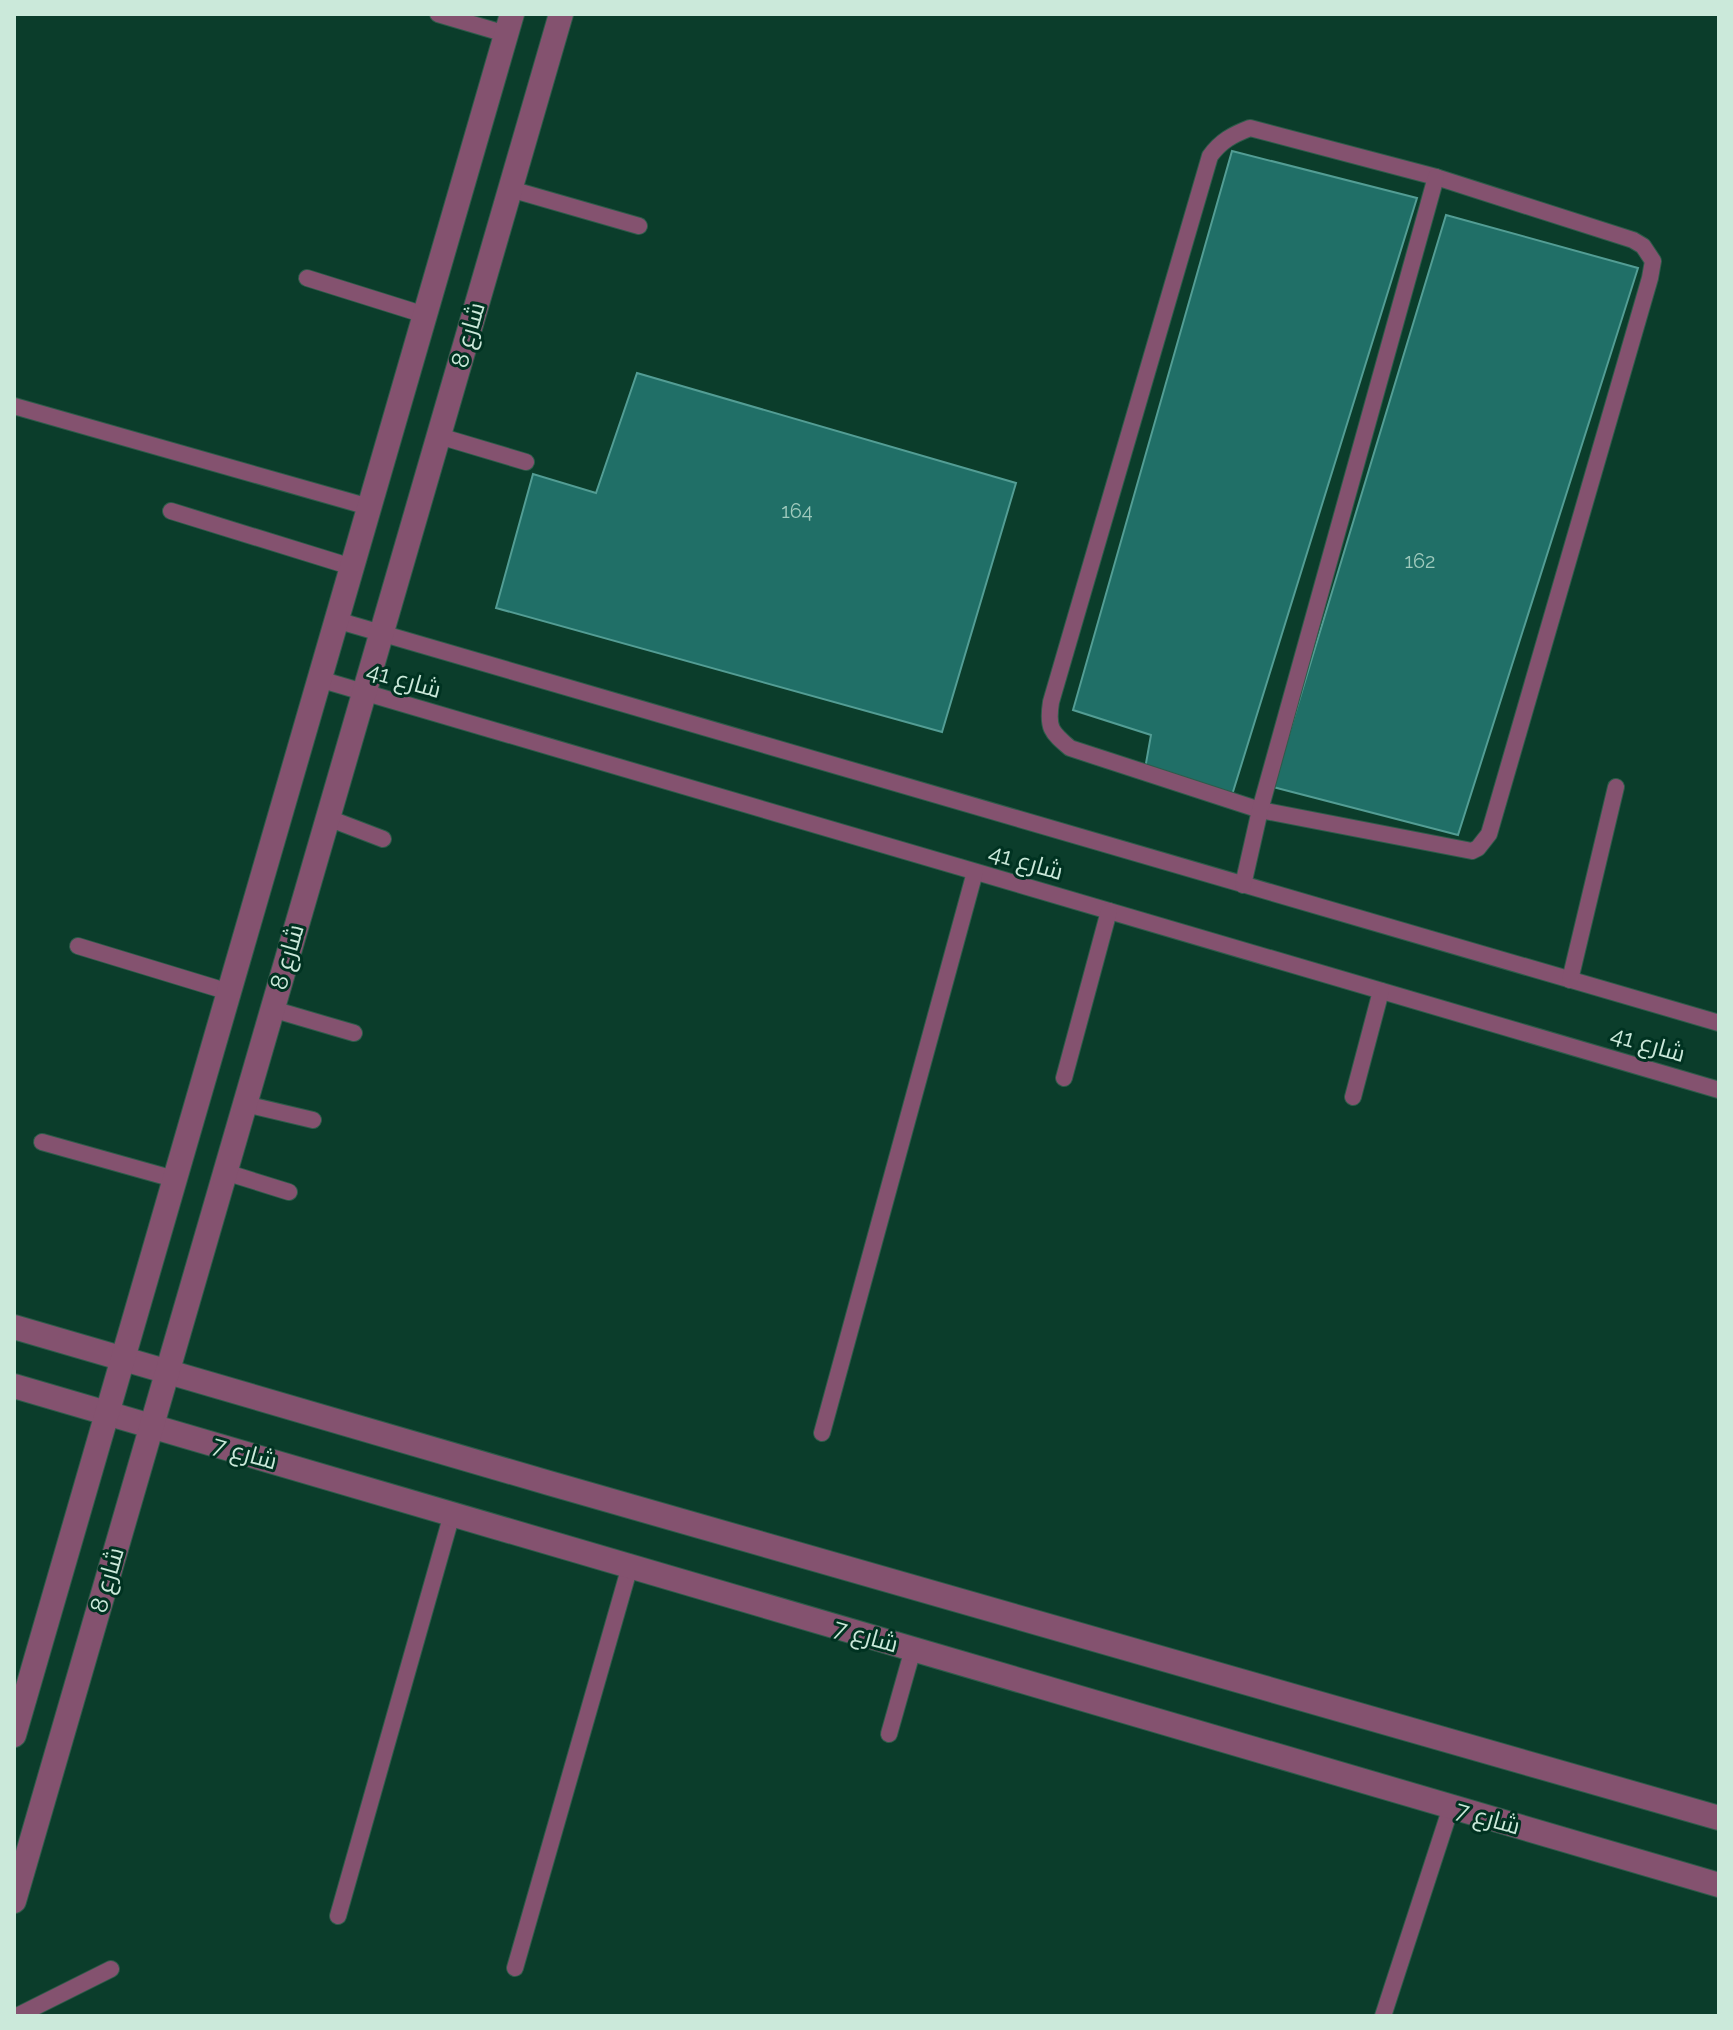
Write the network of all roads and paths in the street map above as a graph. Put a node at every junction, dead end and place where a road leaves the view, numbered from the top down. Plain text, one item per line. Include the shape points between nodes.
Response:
1 (438, 14) edge
2 (561, 14) edge
3 (509, 24) edge
4 (1436, 177) junction
5 (510, 189) junction
6 (639, 226) dead end
7 (307, 278) dead end
8 (425, 315) junction
9 (14, 406) edge
10 (439, 436) junction
11 (526, 462) dead end
12 (369, 507) junction
13 (171, 511) dead end
14 (352, 567) junction
15 (336, 620) junction
16 (381, 634) junction
17 (319, 679) junction
18 (364, 693) junction
19 (1616, 787) dead end
20 (1260, 810) junction
21 (328, 818) junction
22 (383, 839) dead end
23 (975, 872) junction
24 (1243, 885) junction
25 (1109, 911) junction
26 (78, 946) dead end
27 (1570, 980) junction
28 (1381, 991) junction
29 (229, 992) junction
30 (272, 1009) junction
31 (1719, 1023) edge
32 (354, 1033) dead end
33 (1064, 1078) dead end
34 (1719, 1090) edge
35 (1353, 1097) dead end
36 (245, 1104) junction
37 (313, 1120) dead end
38 (42, 1142) dead end
39 (225, 1172) junction
40 (174, 1179) junction
41 (289, 1192) dead end
42 (14, 1327) edge
43 (123, 1358) junction
44 (167, 1372) junction
45 (14, 1386) edge
46 (107, 1413) junction
47 (151, 1426) junction
48 (822, 1433) dead end
49 (452, 1514) junction
50 (630, 1566) junction
51 (913, 1649) junction
52 (15, 1727) edge
53 (889, 1734) dead end
54 (1451, 1807) junction
55 (1719, 1818) edge
56 (1719, 1885) edge
57 (14, 1901) edge
58 (338, 1916) dead end
59 (515, 1968) dead end
60 (111, 1969) dead end
61 (17, 2016) edge
62 (1383, 2016) edge

1 - 3 lane
2 - 5 street, شارع 8
3 - 8 street, شارع 8
4 - 20 lane
4 - 20 lane via 1250,128 1226,139 1210,156 1051,702 1048,721 1054,735 1070,748
4 - 20 lane via 1633,240 1653,261 1650,278 1483,843 1472,851
5 - 6 lane
5 - 10 street, شارع 8
7 - 8 lane
8 - 12 street, شارع 8
9 - 12 lane
10 - 11 lane
10 - 16 street, شارع 8
12 - 14 street, شارع 8
13 - 14 lane
14 - 15 street, شارع 8
15 - 16 lane, شارع 41
15 - 17 street, شارع 8
16 - 18 street, شارع 8
16 - 24 lane, شارع 41
17 - 18 lane, شارع 41
17 - 29 street, شارع 8
18 - 21 street, شارع 8
18 - 23 lane, شارع 41
19 - 27 lane
20 - 24 lane
21 - 22 lane
21 - 30 street, شارع 8
23 - 25 lane, شارع 41
23 - 48 lane
24 - 27 lane, شارع 41
25 - 28 lane, شارع 41
25 - 33 lane
26 - 29 lane
27 - 31 lane, شارع 41
28 - 34 lane, شارع 41
28 - 35 lane
29 - 40 street, شارع 8
30 - 32 lane
30 - 36 street, شارع 8
36 - 37 lane
36 - 39 street, شارع 8
38 - 40 lane
39 - 41 lane
39 - 44 street, شارع 8
40 - 43 street, شارع 8
42 - 43 street
43 - 44 street
43 - 46 street, شارع 8
44 - 47 street, شارع 8
44 - 55 street
45 - 46 street, شارع 7
46 - 47 street, شارع 7
46 - 52 street, شارع 8
47 - 49 street, شارع 7
47 - 57 street, شارع 8
49 - 50 street, شارع 7
49 - 58 lane
50 - 51 street, شارع 7
50 - 59 lane
51 - 53 lane
51 - 54 street, شارع 7
54 - 56 street, شارع 7
54 - 62 lane
60 - 61 lane

